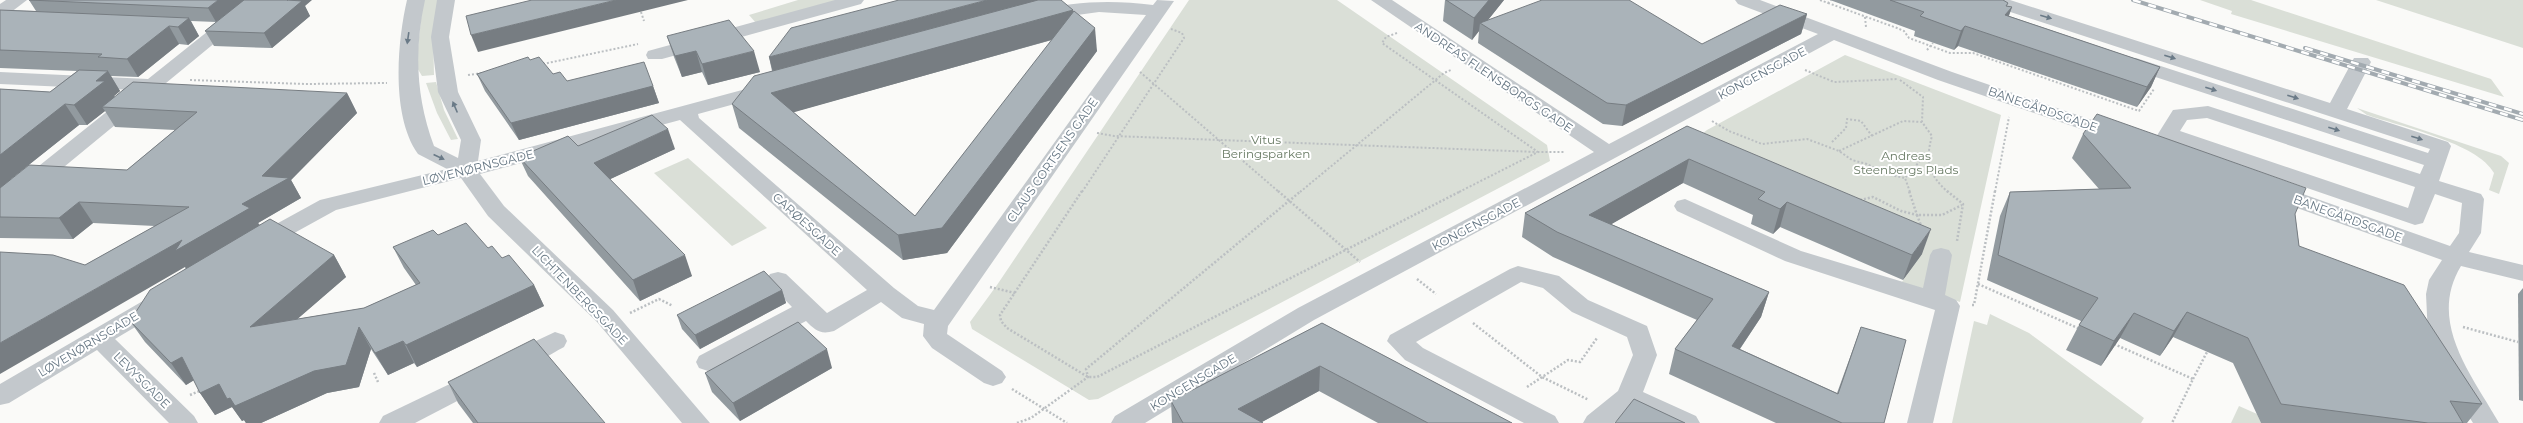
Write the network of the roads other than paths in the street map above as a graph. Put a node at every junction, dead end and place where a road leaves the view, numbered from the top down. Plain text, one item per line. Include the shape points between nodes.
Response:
1 (18, 0) edge
2 (258, 0) edge
3 (416, 0) edge
4 (446, 0) edge
5 (855, 0) edge
6 (1380, 0) edge
7 (1744, 0) edge
8 (2000, 3) edge
9 (1068, 4) edge
10 (1157, 12) edge
11 (5, 18) edge
12 (1024, 19) edge
13 (197, 29) dead end
14 (220, 30) junction
15 (1832, 34) junction
16 (655, 55) dead end
17 (2353, 72) dead end
18 (0, 78) edge
19 (151, 85) junction
20 (782, 85) edge
21 (687, 111) junction
22 (2336, 112) junction
23 (2161, 135) junction
24 (1602, 148) junction
25 (2435, 162) junction
26 (466, 170) junction
27 (2421, 201) junction
28 (1686, 206) dead end
29 (0, 208) edge
30 (1949, 249) road end
31 (243, 252) edge
32 (2457, 258) junction
33 (2523, 273) edge
34 (778, 280) dead end
35 (882, 291) junction
36 (172, 294) edge
37 (1940, 302) junction
38 (809, 309) junction
39 (939, 320) junction
40 (98, 339) junction
41 (555, 341) dead end
42 (708, 362) dead end
43 (992, 377) road end
44 (0, 396) edge
45 (1612, 410) edge
46 (401, 421) edge
47 (696, 422) edge
48 (185, 423) edge
49 (1124, 423) edge
50 (1546, 423) edge
51 (1687, 423) edge
52 (1920, 423) edge
53 (2486, 423) edge

1 - 11 street
2 - 14 street
3 -> 26 street, LICHTENBERGSGADE via 407,41 407,66 412,112 418,134 425,150
26 -> 4 street via 471,140 448,92 440,37
5 - 16 street
6 - 24 street, ANDREAS FLENSBORGS GADE
7 - 15 street
8 -> 22 street
8 -> 25 street via 2031,26 2056,38
9 - 10 street via 1106,5
9 - 12 street
10 - 39 street, CLAUS CORTSENS GADE
13 - 14 street
14 - 19 street
15 - 23 street, BANEGÅRDSGADE via 2013,99
15 - 24 street, KONGENSGADE via 1784,62
17 - 22 street
18 - 19 street
19 - 29 street
20 - 21 street, LØVENØRNSGADE
21 - 26 street, LØVENØRNSGADE
21 - 35 street, CARØESGADE via 690,120
22 -> 25 street via 2441,146
23 - 27 street
23 - 27 street via 2208,112
23 - 32 street, BANEGÅRDSGADE
24 - 49 street, KONGENSGADE via 1399,265 1306,314
25 - 27 street
26 - 31 street, LØVENØRNSGADE via 328,205
26 - 47 street, LICHTENBERGSGADE via 496,211 610,323
27 - 32 street via 2473,199 2470,234
28 - 37 street via 1793,256
30 - 37 street
32 - 33 street, BANEGÅRDSGADE
32 - 53 street via 2441,280 2438,294 2440,336 2454,370
34 - 38 street
35 - 38 street via 825,325
35 - 39 street, CARØESGADE via 910,312
36 - 40 street, LØVENØRNSGADE
37 - 52 street
38 - 42 street
39 - 43 street via 934,330 938,339
40 - 44 street, LØVENØRNSGADE
40 - 48 street, LEVYSGADE via 112,349
41 - 46 street
45 - 50 street via 1645,355 1638,332 1580,306 1551,282 1518,274 1399,341 1414,354
45 - 51 street

